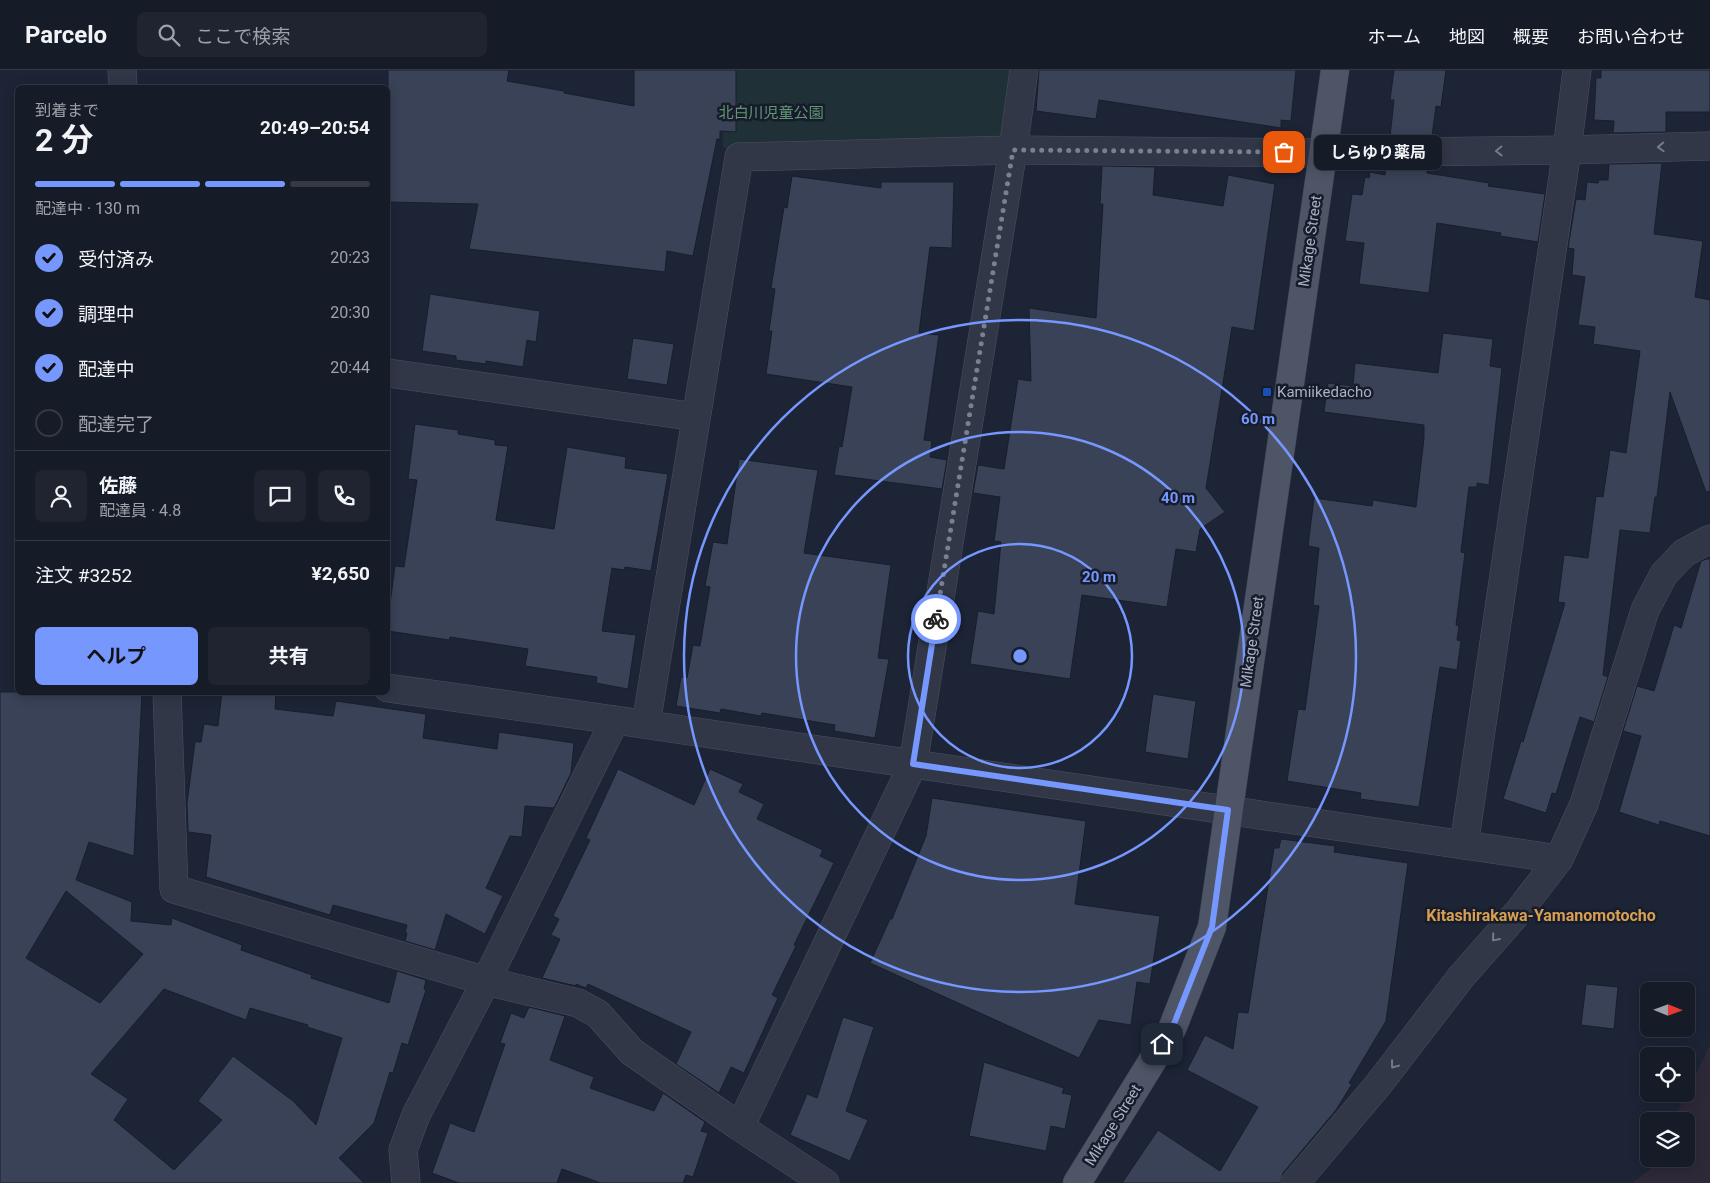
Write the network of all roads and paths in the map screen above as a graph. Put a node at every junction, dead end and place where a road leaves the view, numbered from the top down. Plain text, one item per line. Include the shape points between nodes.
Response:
1 (122, 70) edge
2 (1024, 70) edge
3 (1335, 70) edge
4 (1576, 70) edge
5 (123, 85) edge
6 (1710, 146) edge
7 (1013, 150) junction
8 (1567, 150) junction
9 (1323, 153) junction
10 (390, 373) edge
11 (696, 417) junction
12 (1710, 539) edge
13 (390, 688) edge
14 (167, 695) edge
15 (615, 720) junction
16 (646, 724) junction
17 (913, 764) junction
18 (1228, 810) junction
19 (1464, 845) junction
20 (1559, 859) junction
21 (486, 981) junction
22 (740, 1127) junction
23 (406, 1183) edge
24 (825, 1183) edge
25 (1077, 1183) edge
26 (1295, 1183) edge

1 - 5 street
2 - 7 street
3 - 9 main road, Mikage Street
4 - 8 street
6 -> 8 street
7 - 9 street
7 - 11 street via 739,157
7 - 17 street
8 -> 9 street
8 - 19 street
9 - 18 main road, Mikage Street
10 - 11 street
11 - 16 street
12 - 20 street via 1684,553 1664,574 1645,610 1584,804
13 - 15 street
14 - 21 street via 174,889
15 - 16 street
15 - 21 street
16 - 17 street
17 - 18 street
17 - 22 street
18 - 19 street
18 - 25 main road, Mikage Street via 1212,927 1172,1029
19 - 20 street
20 -> 26 street
21 - 22 street via 578,1003 598,1014 632,1052
21 - 23 street via 416,1115 403,1150
22 - 24 street

